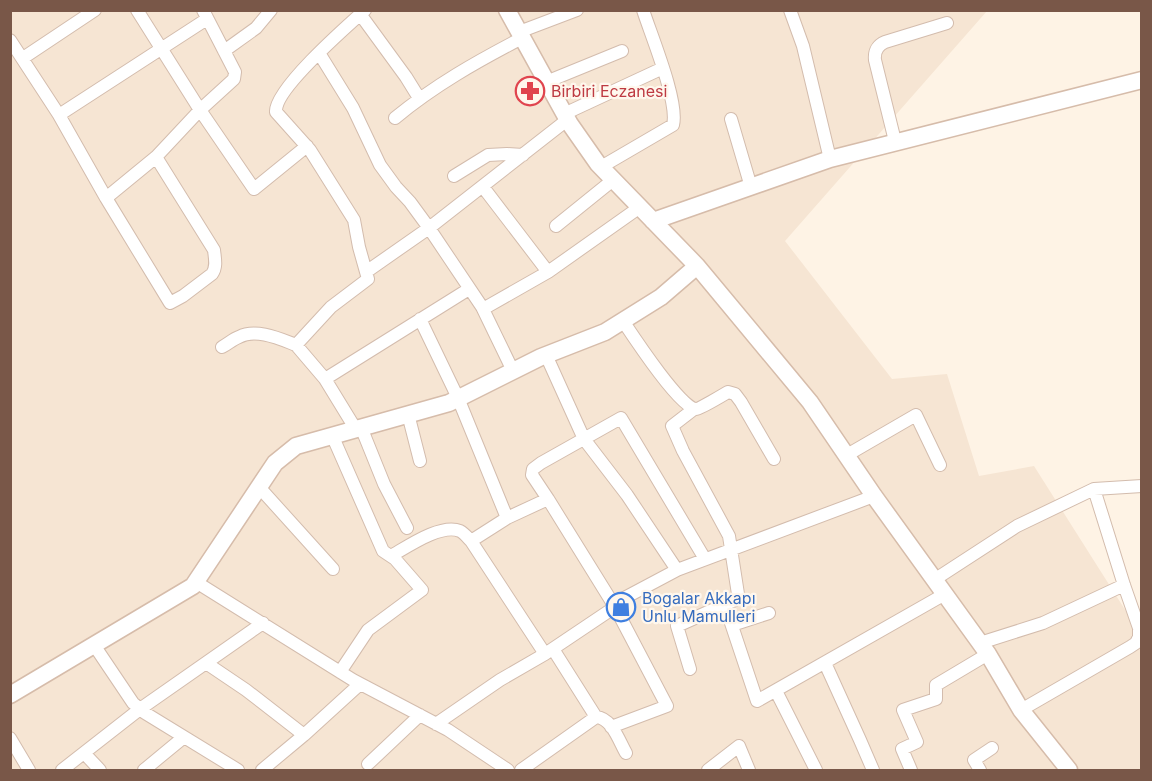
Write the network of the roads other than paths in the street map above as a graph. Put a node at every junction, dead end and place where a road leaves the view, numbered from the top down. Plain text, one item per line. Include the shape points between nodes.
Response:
1 (95, 10) edge
2 (137, 10) edge
3 (271, 10) edge
4 (507, 10) edge
5 (577, 10) edge
6 (643, 10) edge
7 (790, 10) edge
8 (362, 13) edge
9 (205, 15) edge
10 (947, 23) dead end
11 (520, 35) junction
12 (10, 40) edge
13 (161, 49) junction
14 (224, 51) junction
15 (622, 51) dead end
16 (319, 53) junction
17 (23, 58) junction
18 (663, 68) junction
19 (1142, 81) edge
20 (546, 82) junction
21 (419, 98) junction
22 (200, 110) junction
23 (58, 115) junction
24 (566, 117) junction
25 (396, 118) dead end
26 (731, 119) dead end
27 (895, 141) junction
28 (307, 146) junction
29 (523, 155) junction
30 (156, 157) junction
31 (830, 159) junction
32 (607, 173) junction
33 (454, 176) dead end
34 (483, 187) junction
35 (751, 187) junction
36 (106, 198) junction
37 (640, 207) junction
38 (653, 221) junction
39 (556, 226) dead end
40 (429, 228) junction
41 (697, 266) junction
42 (366, 272) junction
43 (548, 272) junction
44 (469, 289) junction
45 (483, 309) junction
46 (420, 319) junction
47 (623, 321) junction
48 (296, 345) junction
49 (222, 347) dead end
50 (546, 355) junction
51 (513, 371) junction
52 (325, 378) junction
53 (458, 398) junction
54 (694, 409) junction
55 (408, 414) junction
56 (358, 428) junction
57 (332, 435) junction
58 (584, 438) junction
59 (847, 455) junction
60 (774, 459) dead end
61 (420, 461) dead end
62 (940, 465) dead end
63 (1142, 486) edge
64 (259, 487) junction
65 (1094, 489) junction
66 (874, 496) junction
67 (548, 499) junction
68 (507, 518) junction
69 (407, 528) dead end
70 (471, 540) junction
71 (731, 550) junction
72 (391, 556) junction
73 (705, 559) junction
74 (333, 569) dead end
75 (677, 570) junction
76 (934, 580) junction
77 (196, 582) junction
78 (1124, 585) junction
79 (945, 594) junction
80 (614, 605) junction
81 (725, 605) junction
82 (769, 613) dead end
83 (263, 623) junction
84 (732, 625) junction
85 (94, 645) junction
86 (984, 648) junction
87 (549, 652) junction
88 (206, 663) junction
89 (825, 663) junction
90 (690, 669) dead end
91 (340, 672) junction
92 (360, 684) junction
93 (776, 691) junction
94 (10, 695) edge
95 (140, 709) junction
96 (1021, 710) junction
97 (420, 715) junction
98 (596, 717) junction
99 (436, 724) junction
100 (611, 727) junction
101 (304, 735) junction
102 (184, 737) junction
103 (10, 738) edge
104 (992, 748) dead end
105 (84, 753) junction
106 (626, 753) dead end
107 (368, 764) dead end
108 (232, 769) edge
109 (29, 771) edge
110 (62, 771) edge
111 (100, 771) edge
112 (144, 771) edge
113 (262, 771) edge
114 (508, 771) edge
115 (521, 771) edge
116 (708, 771) edge
117 (749, 771) edge
118 (816, 771) edge
119 (873, 771) edge
120 (911, 771) edge
121 (980, 771) edge
122 (1069, 771) edge

1 - 17 street
2 - 13 street
3 - 14 street via 256,28
4 - 11 main road
5 - 11 street
6 - 18 street
7 - 31 street via 803,46
8 - 16 street
8 - 21 street
9 - 13 street
9 - 14 street
10 - 27 street via 879,45 875,60
11 - 20 main road
11 - 21 street
12 - 17 street
13 - 22 street
13 - 23 street
14 - 22 street via 235,72 234,79
15 - 20 street
16 - 28 street via 276,108
16 - 40 street via 353,108 380,165
17 - 23 street
18 - 24 street
18 - 32 street via 671,92 673,125
19 - 27 main road
20 - 24 main road
21 - 25 street
22 - 28 street via 254,189
22 - 30 street
23 - 36 street
24 - 29 street
24 - 32 main road
26 - 35 street
27 - 31 main road
28 - 42 street via 354,220
29 - 33 street via 488,155
29 - 34 street
30 - 36 street
30 - 36 street via 214,250 212,274 170,303
31 - 35 main road
32 - 37 main road
32 - 39 street
34 - 40 street
34 - 43 street
35 - 38 main road
37 - 38 main road
37 - 43 street
38 - 41 main road
40 - 42 street
40 - 44 street
41 - 47 main road via 661,297
41 - 59 main road via 810,402
42 - 48 street via 368,279 331,308
43 - 45 street
44 - 45 street
44 - 46 street
45 - 51 street
46 - 52 street
46 - 53 street
47 - 50 main road
47 - 54 street via 674,393
48 - 49 street via 247,334
48 - 52 street
50 - 51 main road
50 - 58 street
51 - 53 main road
52 - 56 street
53 - 55 main road
53 - 68 street
54 - 60 street via 728,392 735,394
54 - 71 street via 672,426 729,536
55 - 56 main road
55 - 61 street
56 - 57 main road
56 - 69 street
57 - 64 main road via 296,446 275,463
57 - 72 street via 383,551
58 - 67 street via 533,469 532,475
58 - 73 street via 621,418
58 - 75 street
59 - 62 street via 916,415
59 - 66 main road
63 - 65 street
64 - 74 street
64 - 77 main road
65 - 76 street via 1017,526
65 - 78 street
66 - 71 street
66 - 76 main road
67 - 68 street
67 - 80 street
68 - 70 street
70 - 72 street via 460,531 435,532
70 - 87 street
71 - 73 street
71 - 81 street via 738,594 737,599
72 - 91 street via 422,590 368,630
73 - 75 street
75 - 80 street
76 - 79 main road
77 - 83 street
77 - 85 main road
78 - 86 street
78 - 96 street via 1139,628 1136,643
79 - 86 main road
79 - 89 street
80 - 87 street
80 - 100 street via 667,706
81 - 84 street
81 - 90 street via 677,626
82 - 84 street
83 - 88 street
83 - 91 street
84 - 93 street via 756,701
85 - 94 main road
85 - 95 street
86 - 96 main road
86 - 120 street via 936,685 936,699 903,710 917,742 902,749
87 - 98 street
87 - 99 street
88 - 95 street
88 - 101 street
89 - 93 street
89 - 119 street
91 - 92 street
92 - 97 street
92 - 101 street
93 - 118 street
95 - 102 street
95 - 105 street
96 - 122 main road
97 - 99 street
97 - 107 street
98 - 100 street
98 - 115 street
99 - 114 street
100 - 106 street
101 - 113 street
102 - 108 street
102 - 112 street
103 - 109 street
104 - 121 street via 974,760
105 - 110 street
105 - 111 street
116 - 117 street via 739,746

